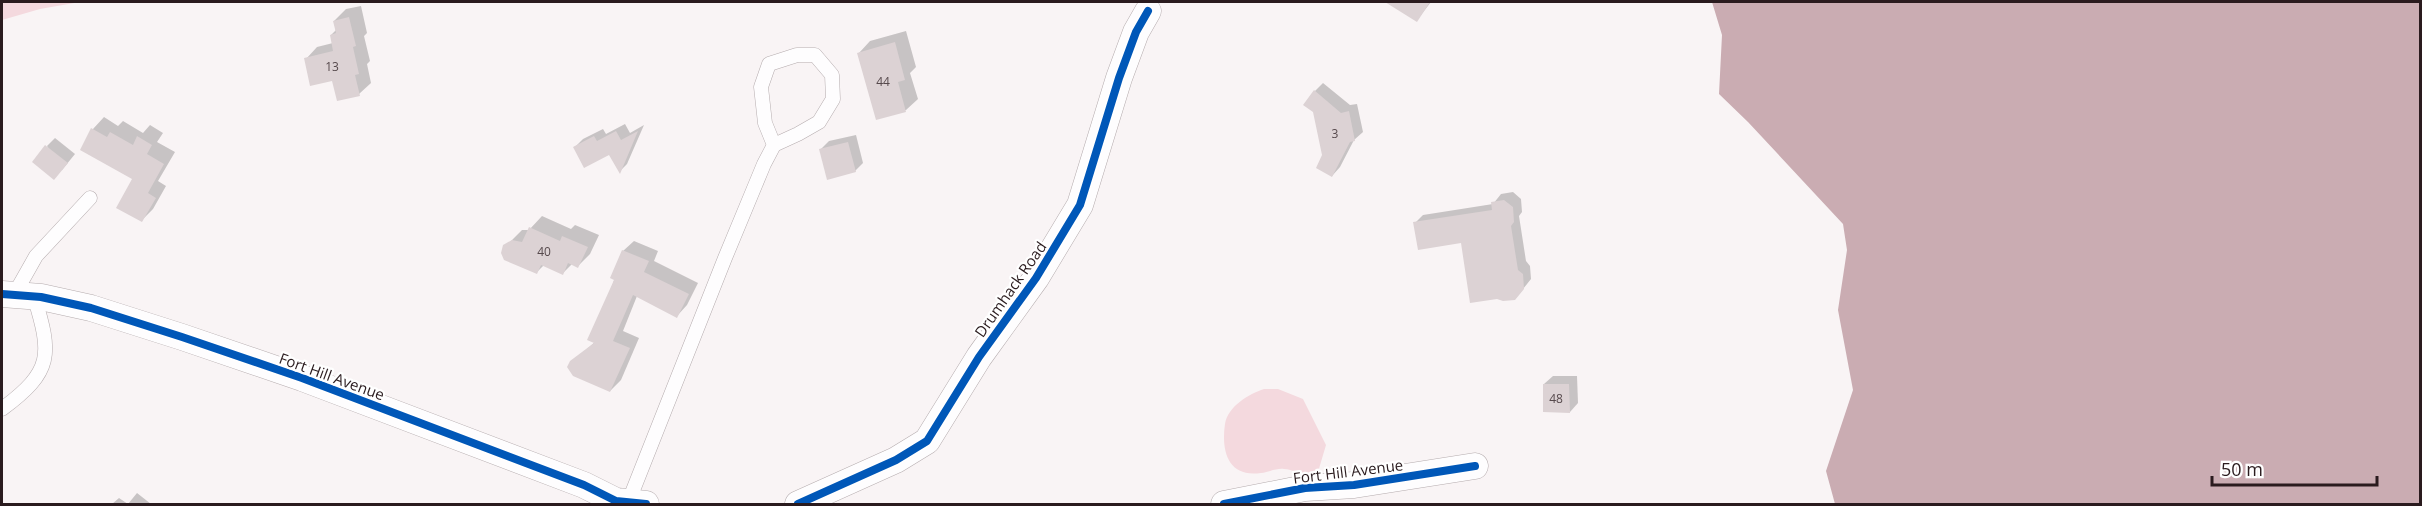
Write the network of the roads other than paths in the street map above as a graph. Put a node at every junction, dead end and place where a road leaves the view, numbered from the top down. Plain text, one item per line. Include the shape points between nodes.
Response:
1 (1153, 6) edge
2 (774, 145) junction
3 (90, 198) dead end
4 (17, 295) edge
5 (2, 409) edge
6 (1475, 466) dead end
7 (627, 503) edge
8 (798, 504) edge
9 (1224, 504) edge

1 - 8 street, Drumhack Road via 1137,32 1119,78 1080,205 927,441 896,460
2 - 2 lane via 819,122 833,99 832,75 815,55 797,54 769,64 761,87 765,123
2 - 7 lane
3 - 4 lane via 36,256
4 - 5 lane via 46,334 45,359 34,382
4 - 7 street, Fort Hill Avenue via 91,308 302,378
6 - 9 street, Fort Hill Avenue via 1354,485 1305,488

